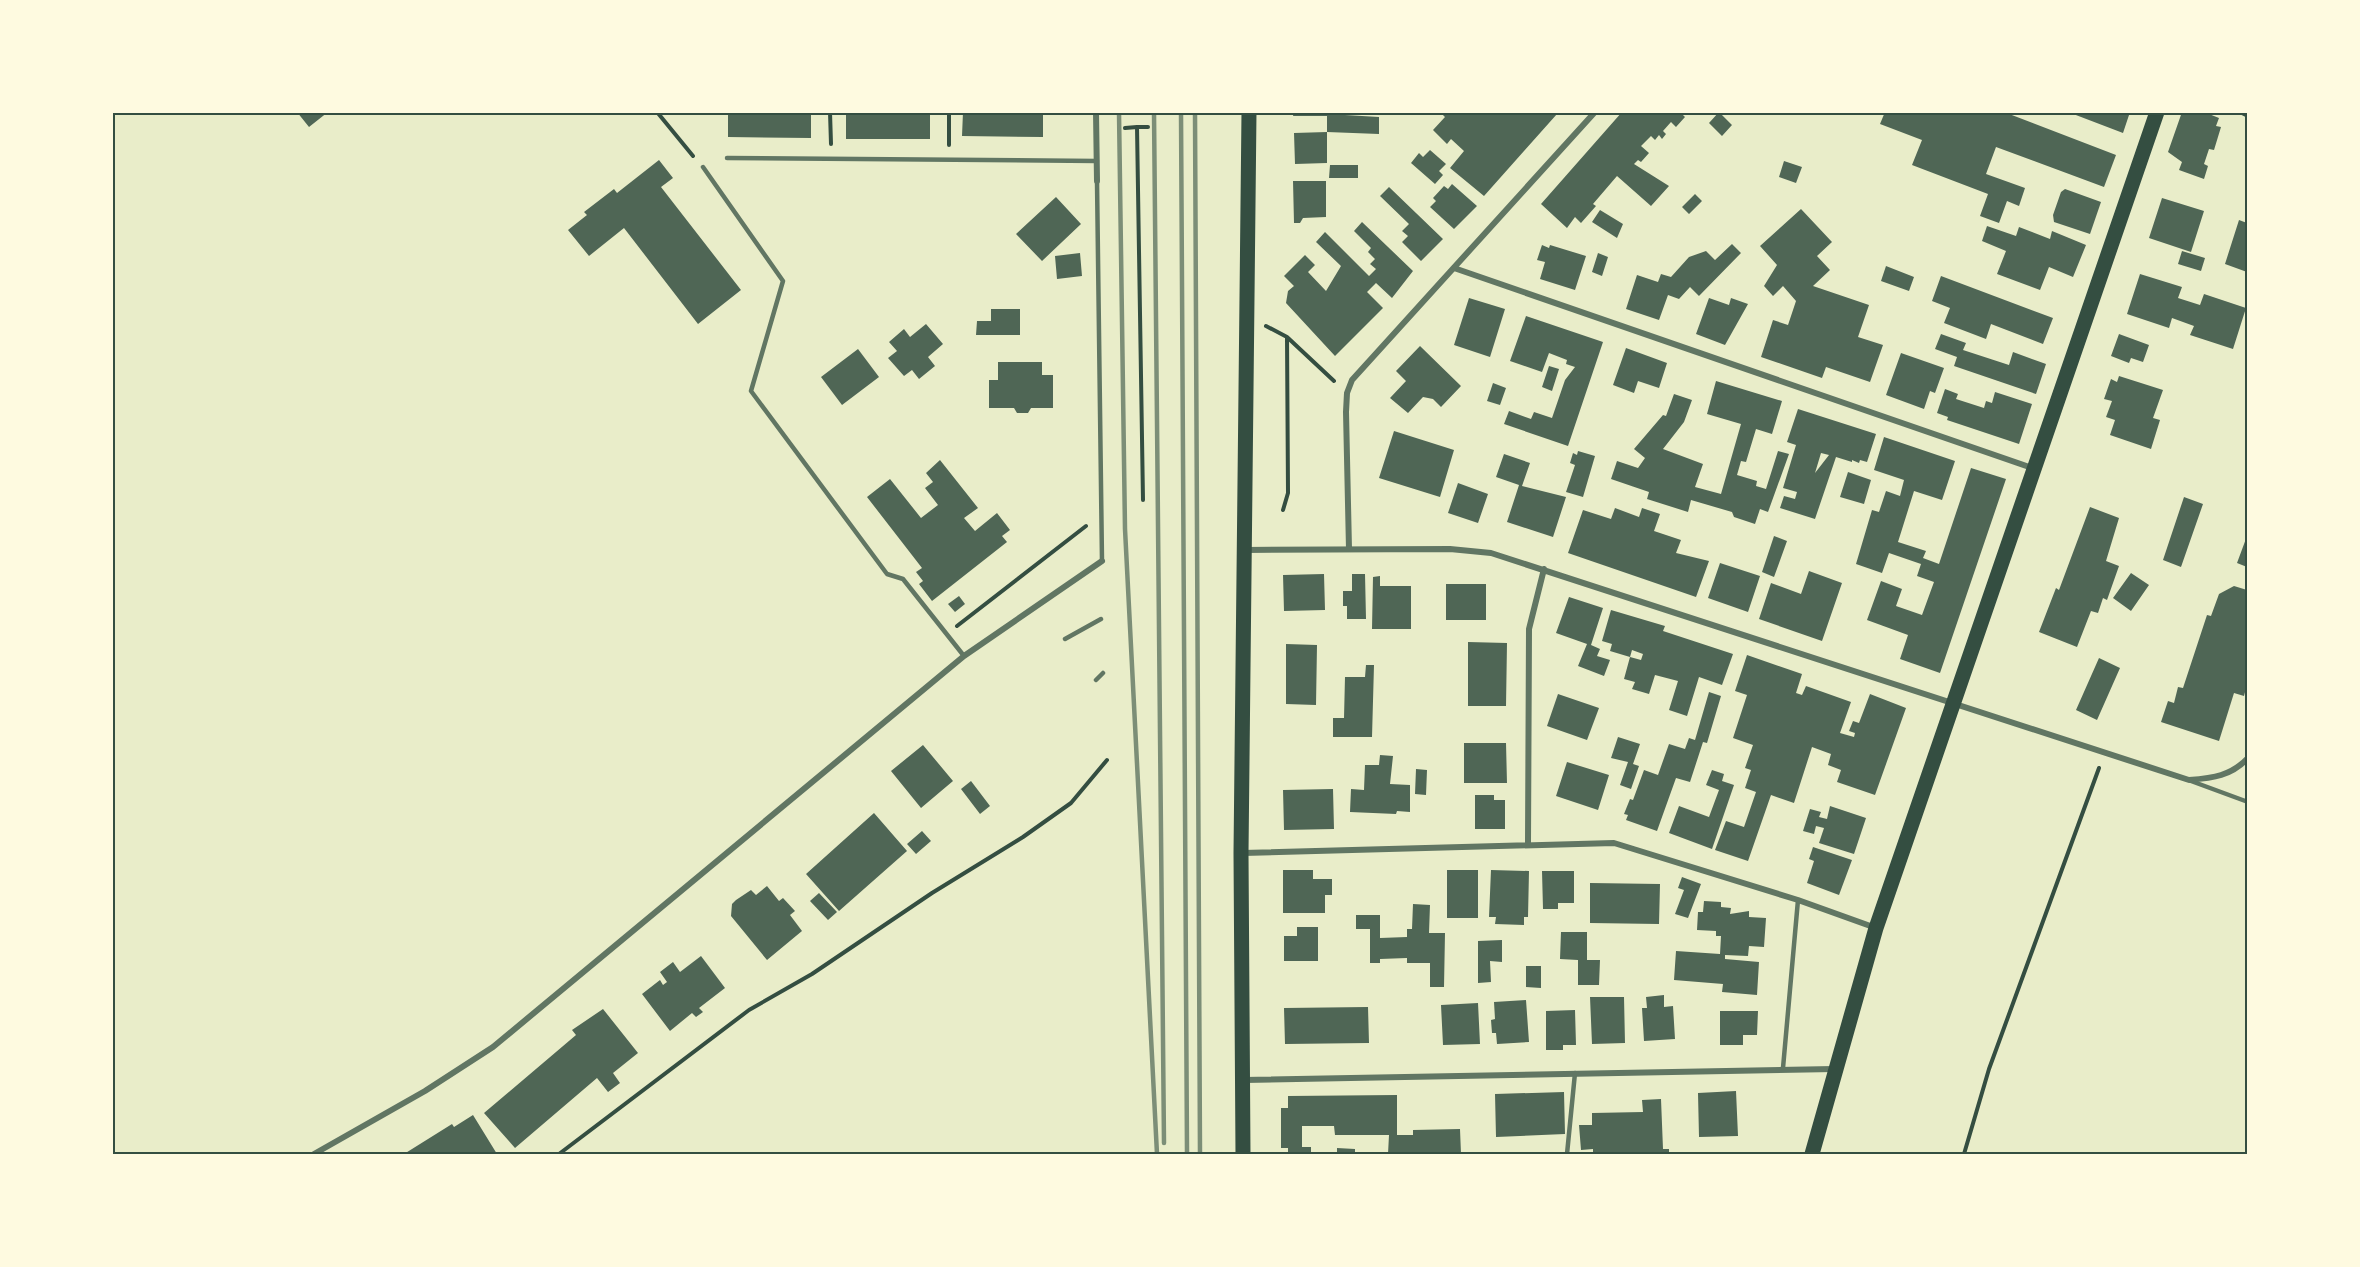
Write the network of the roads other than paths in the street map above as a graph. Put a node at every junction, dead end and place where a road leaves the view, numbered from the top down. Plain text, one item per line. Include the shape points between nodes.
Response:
1 (1096, 112) edge
2 (1249, 112) edge
3 (1595, 112) edge
4 (2157, 112) edge
5 (726, 158) dead end
6 (1097, 161) junction
7 (703, 167) road end
8 (1097, 181) joint
9 (1454, 268) junction
10 (2035, 470) junction
11 (1349, 549) junction
12 (1243, 550) junction
13 (1102, 561) joint
14 (1544, 569) junction
15 (1101, 619) dead end
16 (1065, 639) dead end
17 (964, 656) junction
18 (1103, 673) dead end
19 (1096, 680) dead end
20 (1955, 703) junction
21 (2247, 758) edge
22 (2189, 780) junction
23 (2247, 802) edge
24 (1528, 844) junction
25 (1241, 853) junction
26 (1798, 900) junction
27 (1876, 928) junction
28 (1783, 1068) junction
29 (1834, 1069) junction
30 (1575, 1073) junction
31 (1243, 1080) junction
32 (314, 1155) edge
33 (1243, 1155) edge
34 (1567, 1155) edge
35 (1812, 1155) edge

1 - 6 street
2 - 12 main road
3 - 9 street
4 - 10 main road
5 - 6 lane
6 - 8 street
7 - 17 lane via 783,281 751,391 887,574 903,579
8 - 13 lane
9 - 10 street
9 - 11 street via 1361,368 1347,393
10 - 20 main road
11 - 12 street
11 - 14 street via 1473,550
12 - 25 main road
13 - 17 street
14 - 20 street
14 - 24 street via 1528,629
15 - 16 lane
17 - 32 street via 525,1023 462,1069
18 - 19 lane
20 - 22 street
20 - 27 main road
21 - 22 street via 2235,770 2217,777
22 - 23 lane
24 - 25 street
24 - 26 street via 1614,843
25 - 31 main road
26 - 27 street
26 - 28 lane
27 - 29 main road
28 - 29 street
28 - 30 street
29 - 35 main road
30 - 31 street
30 - 34 lane
31 - 33 main road

